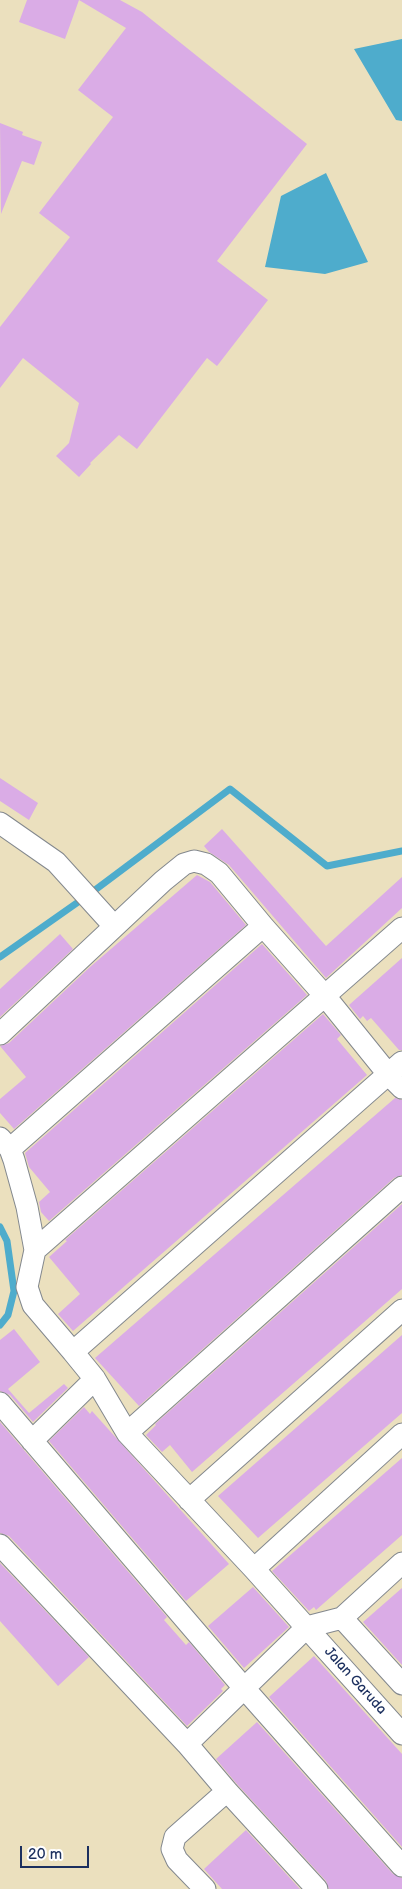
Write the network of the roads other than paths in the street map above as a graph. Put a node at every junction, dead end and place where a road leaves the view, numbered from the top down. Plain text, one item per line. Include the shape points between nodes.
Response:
1 (0, 823) edge
2 (107, 918) junction
3 (263, 926) junction
4 (402, 928) edge
5 (326, 996) junction
6 (0, 1034) edge
7 (398, 1075) edge
8 (5, 1144) edge
9 (402, 1187) edge
10 (35, 1250) junction
11 (402, 1310) edge
12 (73, 1352) junction
13 (95, 1379) junction
14 (0, 1403) edge
15 (127, 1433) junction
16 (402, 1434) edge
17 (32, 1441) junction
18 (189, 1500) junction
19 (0, 1545) edge
20 (402, 1563) edge
21 (254, 1569) junction
22 (342, 1618) junction
23 (307, 1628) junction
24 (402, 1684) edge
25 (244, 1688) junction
26 (402, 1734) edge
27 (187, 1744) junction
28 (226, 1791) junction
29 (402, 1866) edge
30 (205, 1889) edge
31 (317, 1889) edge

1 - 2 street via 56,862
2 - 3 street via 184,864 194,861 219,873
2 - 6 street
3 - 5 street
3 - 8 street
4 - 5 street
5 - 7 street
5 - 10 street
7 - 12 street
8 - 10 street via 26,1207
9 - 15 street
10 - 12 street, Jalan Garuda via 27,1287 33,1305
11 - 18 street
12 - 13 street, Jalan Garuda
13 - 15 street, Jalan Garuda
13 - 17 street
14 - 17 street
15 - 18 street, Jalan Garuda
16 - 21 street
17 - 25 street
18 - 21 street, Jalan Garuda
19 - 27 street
20 - 22 street
21 - 23 street, Jalan Garuda
22 - 23 street
22 - 24 street
23 - 25 street
23 - 26 street, Jalan Garuda
25 - 27 street
25 - 29 street
27 - 28 street
28 - 30 street via 175,1837 172,1849 177,1860
28 - 31 street

